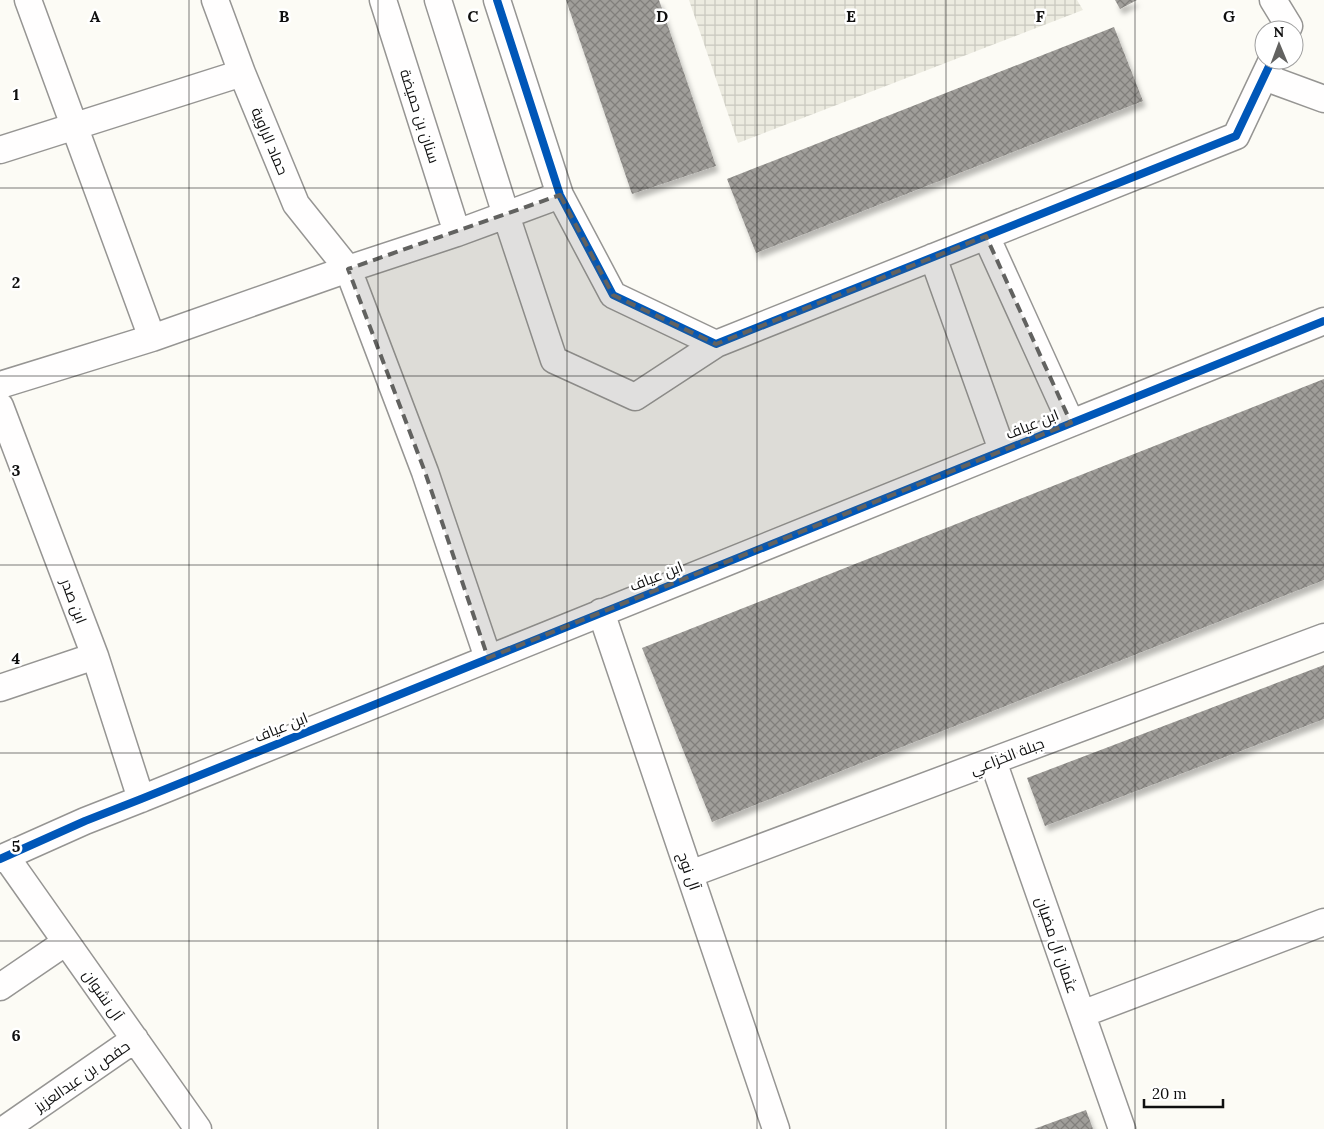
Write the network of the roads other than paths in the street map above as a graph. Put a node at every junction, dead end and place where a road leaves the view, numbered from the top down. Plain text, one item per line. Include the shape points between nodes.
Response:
1 (28, 0) edge
2 (215, 0) edge
3 (383, 0) edge
4 (438, 0) edge
5 (497, 0) edge
6 (1273, 0) edge
7 (1285, 20) edge
8 (1267, 70) edge
9 (1272, 70) edge
10 (242, 74) junction
11 (1324, 98) edge
12 (74, 126) junction
13 (0, 150) edge
14 (560, 195) junction
15 (506, 215) junction
16 (457, 233) junction
17 (986, 236) junction
18 (934, 257) junction
19 (348, 269) junction
20 (1324, 321) edge
21 (152, 338) junction
22 (716, 344) junction
23 (0, 385) edge
24 (0, 406) edge
25 (1071, 423) junction
26 (1002, 450) junction
27 (602, 612) junction
28 (1324, 637) edge
29 (95, 656) junction
30 (488, 658) junction
31 (0, 688) edge
32 (993, 761) junction
33 (141, 798) junction
34 (3, 862) edge
35 (690, 874) junction
36 (1324, 922) edge
37 (66, 942) junction
38 (0, 987) edge
39 (1082, 1014) junction
40 (134, 1039) junction
41 (5, 1129) edge
42 (198, 1129) edge
43 (776, 1129) edge
44 (1122, 1129) edge

1 - 12 street
2 - 10 street, حماد الراوية
3 - 16 street, سنان بن حميضة
4 - 15 street
5 - 14 street
6 - 7 street
8 - 17 street via 1236,136
9 - 11 street
10 - 12 street
10 - 19 street, حماد الراوية via 296,204
12 - 13 street
12 - 21 street
14 - 15 street
14 - 22 street via 613,295
15 - 16 street
15 - 22 street via 554,360 635,397
16 - 19 street
17 - 18 street
17 - 25 street
18 - 22 street
18 - 26 street
19 - 21 street
19 - 30 street, حماد الراوية via 425,472
20 - 25 street, ابن عياف
21 - 23 street
24 - 29 street, ابن صدر
25 - 26 street, ابن عياف
26 - 27 street, ابن عياف
27 - 30 street, ابن عياف
27 - 35 street, آل نوح
28 - 32 street, جبلة الخزاعي
29 - 31 street
29 - 33 street, ابن صدر
30 - 33 street, ابن عياف
32 - 35 street, جبلة الخزاعي
32 - 39 street, عثمان آل مضيان
33 - 34 street, ابن عياف
34 - 37 street, آل نشوان
35 - 43 street, آل نوح
36 - 39 street
37 - 38 street
37 - 40 street, آل نشوان
39 - 44 street, عثمان آل مضيان
40 - 41 street, حفص بن عبدالعزيز
40 - 42 street, آل نشوان

